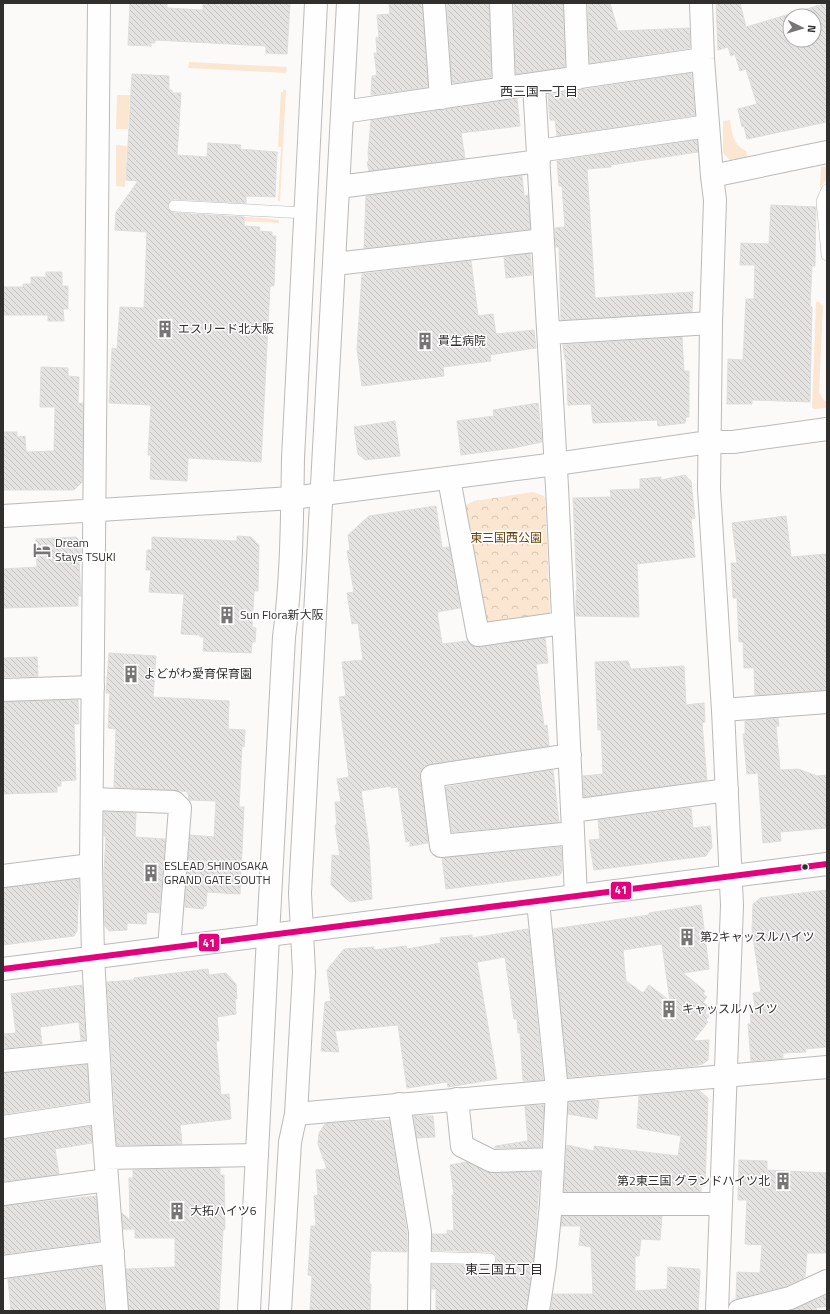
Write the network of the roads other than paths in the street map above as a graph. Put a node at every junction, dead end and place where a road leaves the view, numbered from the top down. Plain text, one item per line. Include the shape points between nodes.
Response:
1 (99, 3) edge
2 (316, 3) edge
3 (348, 3) edge
4 (434, 3) edge
5 (501, 3) edge
6 (575, 3) edge
7 (701, 3) edge
8 (703, 59) junction
9 (578, 78) junction
10 (534, 84) junction
11 (504, 88) junction
12 (441, 98) junction
13 (343, 112) junction
14 (708, 126) junction
15 (827, 152) edge
16 (539, 156) junction
17 (712, 176) junction
18 (339, 187) junction
19 (827, 190) edge
20 (174, 206) dead end
21 (305, 213) junction
22 (543, 240) junction
23 (827, 255) edge
24 (335, 264) junction
25 (711, 324) junction
26 (548, 333) junction
27 (827, 429) edge
28 (709, 442) junction
29 (556, 464) junction
30 (449, 479) junction
31 (321, 494) junction
32 (292, 498) junction
33 (94, 511) junction
34 (3, 516) edge
35 (563, 623) junction
36 (92, 687) junction
37 (3, 690) edge
38 (827, 702) edge
39 (723, 710) junction
40 (570, 755) junction
41 (727, 790) junction
42 (92, 799) junction
43 (572, 811) junction
44 (574, 833) junction
45 (827, 864) edge
46 (91, 865) junction
47 (3, 876) edge
48 (731, 877) junction
49 (576, 896) junction
50 (538, 902) junction
51 (302, 932) junction
52 (268, 936) junction
53 (169, 948) junction
54 (93, 957) junction
55 (3, 969) edge
56 (98, 1051) junction
57 (3, 1060) edge
58 (827, 1067) edge
59 (726, 1075) junction
60 (557, 1090) junction
61 (457, 1099) junction
62 (399, 1104) junction
63 (102, 1112) junction
64 (296, 1114) junction
65 (3, 1127) edge
66 (257, 1155) junction
67 (106, 1158) junction
68 (553, 1159) junction
69 (107, 1180) junction
70 (3, 1194) edge
71 (551, 1204) junction
72 (721, 1204) junction
73 (113, 1252) junction
74 (420, 1257) junction
75 (490, 1259) dead end
76 (3, 1266) edge
77 (827, 1281) edge
78 (791, 1304) edge
79 (117, 1311) edge
80 (249, 1311) edge
81 (280, 1311) edge
82 (419, 1311) edge
83 (538, 1311) edge
84 (717, 1311) edge
85 (739, 1311) edge

1 - 33 street
2 - 21 street
3 - 13 street
4 - 12 street
5 - 11 street
6 - 9 street
7 - 8 street
8 - 9 street
8 - 14 street
9 - 10 street
10 - 11 street
10 - 16 street
11 - 12 street
12 - 13 street
13 - 18 street
14 - 16 street
14 - 17 street
15 - 17 street
16 - 18 street
16 - 22 street
17 - 25 street via 715,200
18 - 24 street
19 - 23 lane via 822,201
20 - 21 lane
21 - 32 street
22 - 24 street
22 - 26 street
24 - 31 street
25 - 26 street
25 - 28 street
26 - 29 street
27 - 28 street via 733,442
28 - 29 street
28 - 39 street via 709,497
29 - 30 street
29 - 35 street
30 - 31 street
30 - 35 street via 478,634
31 - 32 street
31 - 51 street via 300,894
32 - 33 street
32 - 52 street via 290,598 284,637
33 - 34 street
33 - 36 street
35 - 40 street
36 - 37 street
36 - 42 street
38 - 39 street
39 - 41 street
40 - 43 street
40 - 44 street via 432,776 441,846
41 - 43 street
41 - 48 street
42 - 46 street
42 - 53 street via 174,802 180,808
43 - 44 street
44 - 49 street
45 - 48 street
46 - 47 street
46 - 54 street
48 - 49 street
48 - 59 street
49 - 50 street
50 - 51 street
50 - 60 street
51 - 52 street
51 - 64 street via 304,972
52 - 53 street
52 - 66 street
53 - 54 street
54 - 55 street
54 - 56 street
56 - 57 street
56 - 63 street
58 - 59 street
59 - 60 street
59 - 72 street
60 - 61 street
60 - 68 street
61 - 62 street
61 - 68 street via 462,1146 492,1161
62 - 64 street
62 - 74 street via 420,1232
63 - 65 street
63 - 67 street
64 - 81 street via 290,1142
66 - 67 street
66 - 80 street
67 - 69 street
68 - 71 street
69 - 70 street
69 - 73 street
71 - 72 street
71 - 83 street
72 - 84 street
73 - 76 street
73 - 79 street
74 - 75 lane
74 - 82 street
77 - 78 street
78 - 85 street

